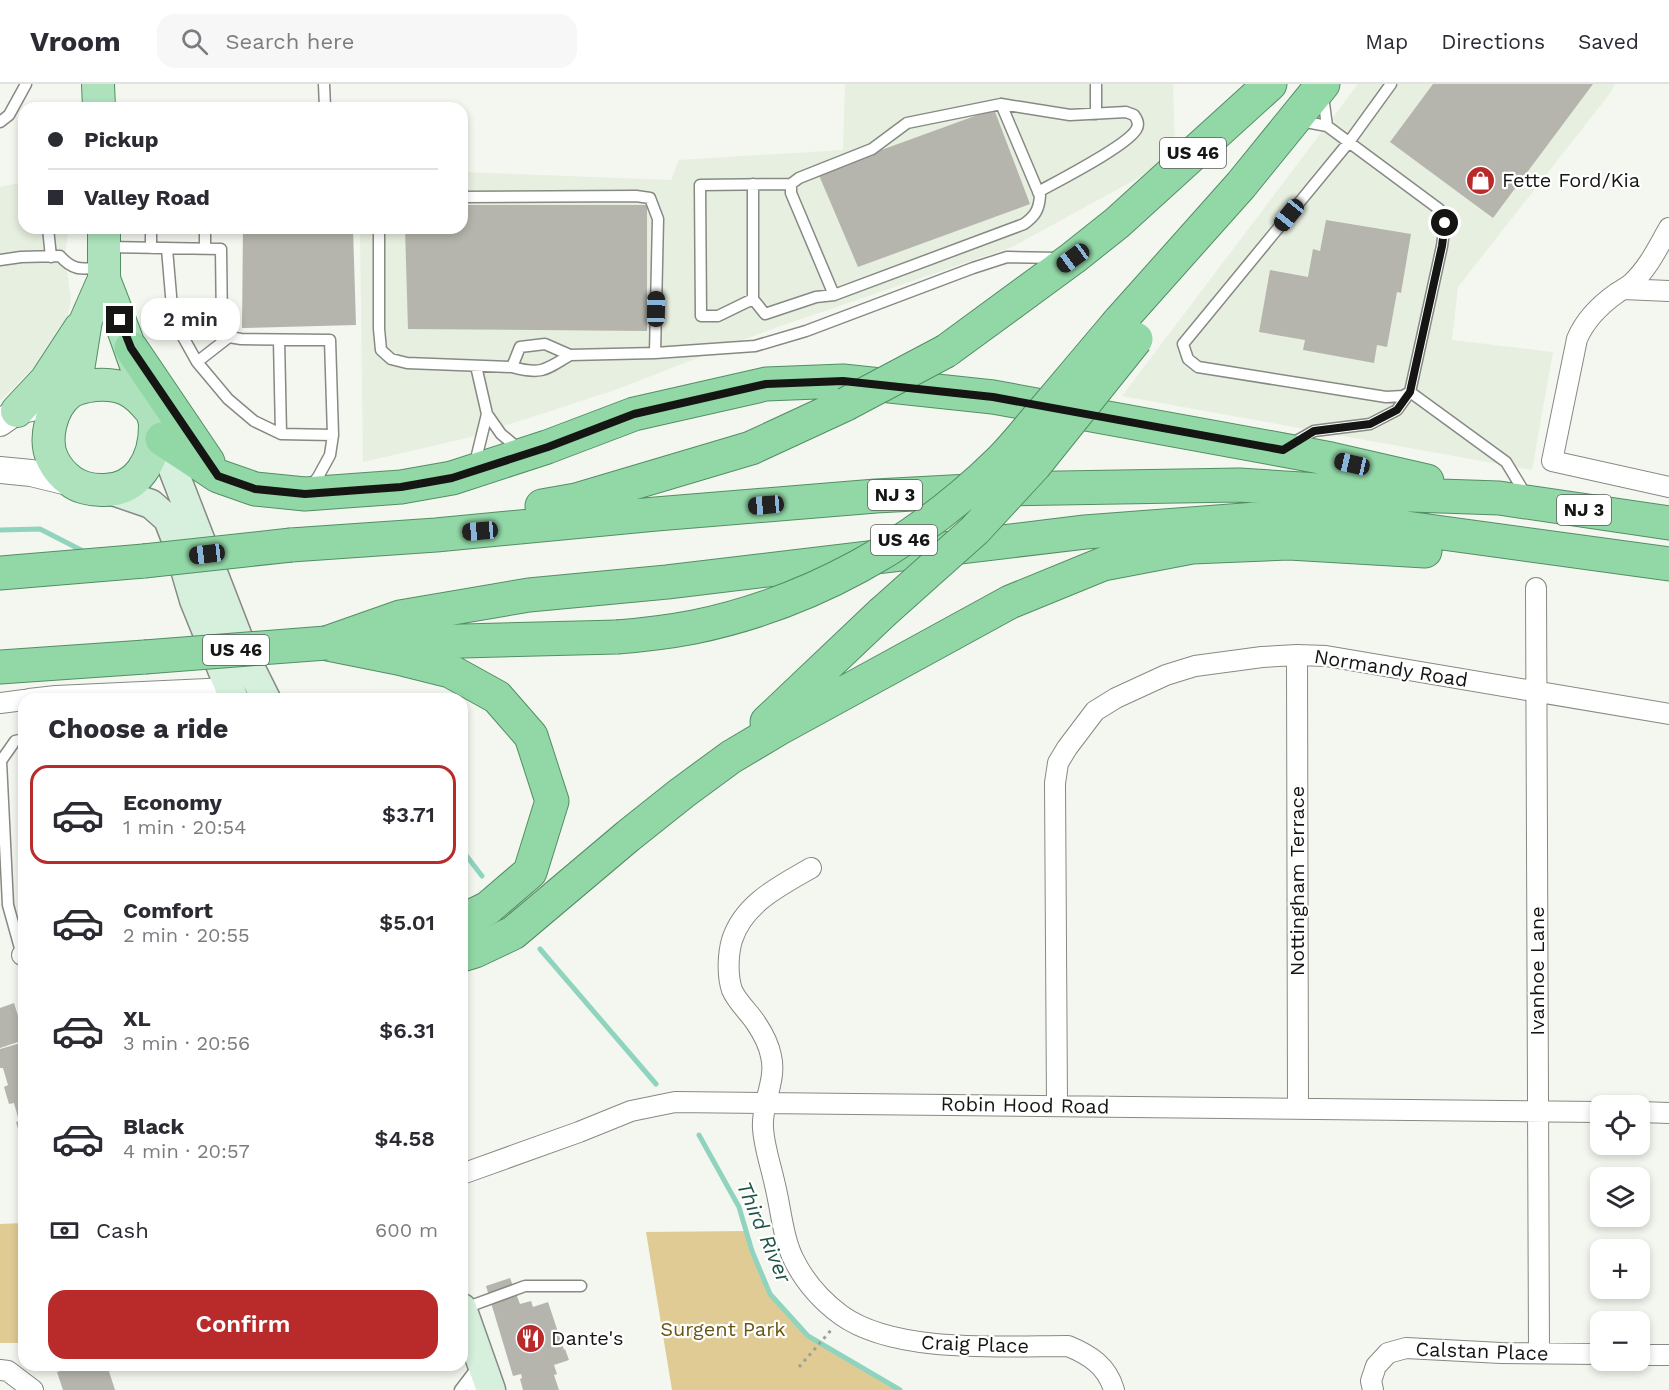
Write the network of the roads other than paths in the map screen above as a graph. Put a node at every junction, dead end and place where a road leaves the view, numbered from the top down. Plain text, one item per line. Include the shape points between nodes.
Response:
1 (26, 84) edge
2 (98, 84) edge
3 (324, 84) edge
4 (1096, 84) edge
5 (1270, 84) edge
6 (1391, 84) edge
7 (1322, 85) edge
8 (99, 102) edge
9 (325, 102) edge
10 (1001, 104) junction
11 (1096, 114) junction
12 (0, 122) edge
13 (1327, 126) junction
14 (1286, 130) junction
15 (1349, 142) junction
16 (753, 184) junction
17 (791, 184) junction
18 (1038, 192) junction
19 (468, 197) edge
20 (1669, 228) edge
21 (49, 234) edge
22 (151, 234) edge
23 (205, 234) edge
24 (379, 234) edge
25 (151, 248) junction
26 (167, 249) junction
27 (205, 249) junction
28 (104, 255) edge
29 (51, 257) junction
30 (1073, 258) junction
31 (0, 260) edge
32 (1623, 289) junction
33 (1669, 291) edge
34 (834, 295) junction
35 (753, 299) junction
36 (86, 320) junction
37 (1127, 331) junction
38 (229, 337) junction
39 (279, 340) junction
40 (131, 348) junction
41 (655, 353) junction
42 (570, 355) junction
43 (197, 362) junction
44 (476, 366) junction
45 (512, 367) junction
46 (1410, 392) junction
47 (66, 397) junction
48 (487, 414) junction
49 (8, 417) edge
50 (156, 424) junction
51 (281, 434) junction
52 (333, 435) junction
53 (538, 450) junction
54 (1283, 450) junction
55 (0, 470) edge
56 (468, 473) junction
57 (218, 476) junction
58 (72, 483) junction
59 (1669, 487) edge
60 (113, 491) junction
61 (305, 494) junction
62 (1514, 500) junction
63 (1669, 523) edge
64 (1516, 543) junction
65 (291, 545) junction
66 (1669, 564) edge
67 (0, 573) edge
68 (1536, 588) dead end
69 (326, 643) junction
70 (1297, 655) junction
71 (0, 667) edge
72 (1536, 691) junction
73 (231, 693) edge
74 (263, 693) edge
75 (18, 700) edge
76 (0, 702) edge
77 (1669, 714) edge
78 (18, 740) edge
79 (731, 757) junction
80 (811, 868) dead end
81 (468, 918) edge
82 (18, 940) edge
83 (468, 954) edge
84 (766, 1101) junction
85 (1057, 1106) junction
86 (1298, 1107) junction
87 (1538, 1110) junction
88 (1590, 1112) edge
89 (1650, 1113) edge
90 (1669, 1113) edge
91 (468, 1172) edge
92 (580, 1286) dead end
93 (468, 1306) edge
94 (468, 1325) edge
95 (1539, 1353) junction
96 (1590, 1354) edge
97 (1650, 1355) edge
98 (1669, 1355) edge
99 (481, 1362) junction
100 (0, 1370) edge
101 (1373, 1381) edge
102 (33, 1390) edge
103 (460, 1390) edge
104 (472, 1390) edge
105 (490, 1390) edge
106 (1114, 1390) edge

1 - 12 lane via 9,115
2 - 8 main road
3 - 9 lane
4 - 11 lane
5 - 30 highway, US 46
6 - 15 lane
7 - 13 lane
7 - 14 highway, US 46
10 - 11 lane via 1070,116
10 - 17 lane via 907,123 872,149
10 - 18 lane
11 - 18 lane via 1134,115 1137,128 1119,146
13 - 14 lane
13 - 15 lane
14 - 37 highway, US 46
15 - 46 lane via 1439,209 1445,223
15 - 46 lane via 1183,344 1188,359 1198,367 1386,397
16 - 17 lane
16 - 35 lane
16 - 35 lane via 700,185 701,316 718,316
17 - 34 lane via 791,193
18 - 34 lane via 1035,216 1014,230
19 - 41 lane via 650,198 658,219
20 - 32 street via 1653,258
21 - 29 lane
22 - 25 lane
23 - 27 lane
24 - 44 lane via 381,350 391,359 407,363
25 - 26 lane
25 - 28 lane
26 - 27 lane
26 - 43 lane via 173,319
27 - 38 lane via 221,249 222,326
28 - 29 lane via 85,269 69,266 60,256
28 - 36 main road
28 - 40 main road
29 - 31 lane
30 - 41 lane via 1007,257 755,346
30 - 65 highway, US 46, bridge via 946,351 751,448 576,500
32 - 33 street
32 - 59 street via 1582,326 1552,461
34 - 35 lane via 765,314
36 - 47 main road via 78,370
36 - 49 main road via 46,380
37 - 69 highway, US 46, bridge via 1002,459 942,513 839,577 768,607 694,627 617,637
37 - 79 highway, bridge via 1035,465 975,530
38 - 39 lane
38 - 43 lane
39 - 51 lane
39 - 52 lane via 330,340
40 - 50 main road
40 - 57 highway
41 - 42 lane
42 - 45 lane via 545,371
42 - 45 lane via 545,344 520,347
43 - 51 lane via 228,399 254,421
44 - 45 lane
44 - 48 lane
46 - 54 lane via 1397,410 1370,424 1314,431
46 - 62 lane via 1506,462
47 - 49 street
47 - 50 main road via 86,386 115,385 140,397
47 - 58 main road via 53,415 50,445 53,459
48 - 53 lane via 513,444
48 - 56 lane via 476,459
50 - 57 highway
50 - 60 main road via 151,455 143,472
50 - 74 main road
51 - 52 lane
52 - 61 lane via 330,455
53 - 54 highway via 634,414 766,384 843,381 993,397
53 - 56 highway
54 - 62 highway
55 - 58 street
56 - 61 highway via 401,487
57 - 61 highway via 255,489
58 - 60 main road via 92,490
60 - 73 main road via 151,504 168,519 194,600
62 - 63 highway, NJ 3
62 - 65 highway, NJ 3 via 1239,485 1007,489 864,497
64 - 66 highway, NJ 3
64 - 69 highway, NJ 3 via 1362,522 1281,517 1085,532 529,595 400,617
64 - 79 highway via 1472,553 1289,543 1192,547 1103,564 1010,602
65 - 67 highway, US 46, bridge
68 - 72 street, Ivanhoe Lane
69 - 71 highway, US 46, bridge
69 - 81 highway via 450,671 497,697 531,736 552,801 530,872 488,908
70 - 72 street, Normandy Road via 1326,656
70 - 85 street, Normandy Road via 1196,666 1166,675 1095,711 1058,763 1054,817
70 - 86 street, Nottingham Terrace
72 - 77 street, Normandy Road
72 - 87 street, Ivanhoe Lane
75 - 76 street
78 - 82 lane via 1,761 8,905
79 - 83 highway via 681,793 513,933
80 - 84 street, Craig Place via 760,900 732,940 729,974 733,990 756,1023 771,1057 772,1078
84 - 85 street, Robin Hood Road
84 - 91 street, Robin Hood Road via 675,1102 631,1111
84 - 106 street, Craig Place via 762,1126 766,1149 794,1259 821,1298 867,1329 914,1342 1068,1346 1101,1365
85 - 86 street, Robin Hood Road
86 - 87 street, Robin Hood Road
87 - 88 street, Robin Hood Road
87 - 95 street, Ivanhoe Lane
89 - 90 street
92 - 93 lane via 525,1286
94 - 99 main road
95 - 96 street, Calstan Place
95 - 101 street, Calstan Place via 1406,1348 1388,1353 1376,1366
97 - 98 street
99 - 103 lane
99 - 104 lane
99 - 105 main road
100 - 102 street via 8,1371

